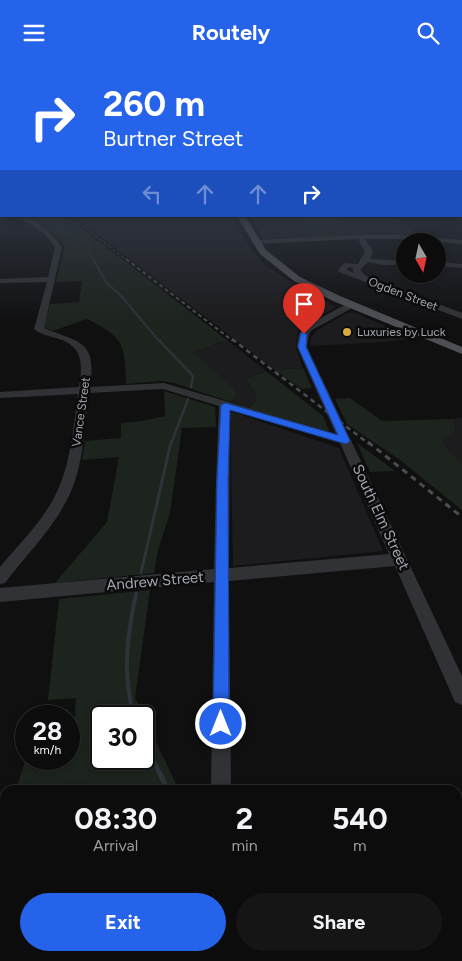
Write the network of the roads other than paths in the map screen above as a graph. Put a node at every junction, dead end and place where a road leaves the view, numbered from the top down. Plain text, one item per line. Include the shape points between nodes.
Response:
1 (361, 238) edge
2 (53, 239) edge
3 (253, 239) edge
4 (339, 239) edge
5 (438, 239) edge
6 (462, 241) edge
7 (255, 242) junction
8 (396, 263) edge
9 (446, 265) edge
10 (462, 266) edge
11 (362, 267) junction
12 (52, 279) junction
13 (0, 281) edge
14 (351, 305) junction
15 (462, 316) edge
16 (462, 351) edge
17 (84, 390) junction
18 (0, 395) edge
19 (225, 405) junction
20 (346, 441) junction
21 (400, 559) junction
22 (222, 575) junction
23 (0, 578) edge
24 (0, 595) edge
25 (462, 696) edge
26 (221, 785) edge

1 - 11 street, Ogden Street via 369,252
2 - 12 street, Vance Street via 58,243 59,251
3 - 7 main road
4 - 7 street
5 - 6 street
7 - 14 main road via 272,261 295,277
8 - 11 street
9 - 10 street
11 - 15 street, Ogden Street via 370,282
12 - 13 street
12 - 17 street, Vance Street via 39,329 67,338 81,348 86,363
14 - 16 main road
14 - 20 street, South Elm Street via 309,328 302,340 302,347
17 - 18 street
17 - 19 street via 164,385
17 - 23 street, Vance Street via 68,482 52,513
19 - 20 street
19 - 22 street
20 - 21 street, South Elm Street
21 - 22 street, Andrew Street
21 - 25 street, South Elm Street
22 - 24 street, Andrew Street
22 - 26 street

